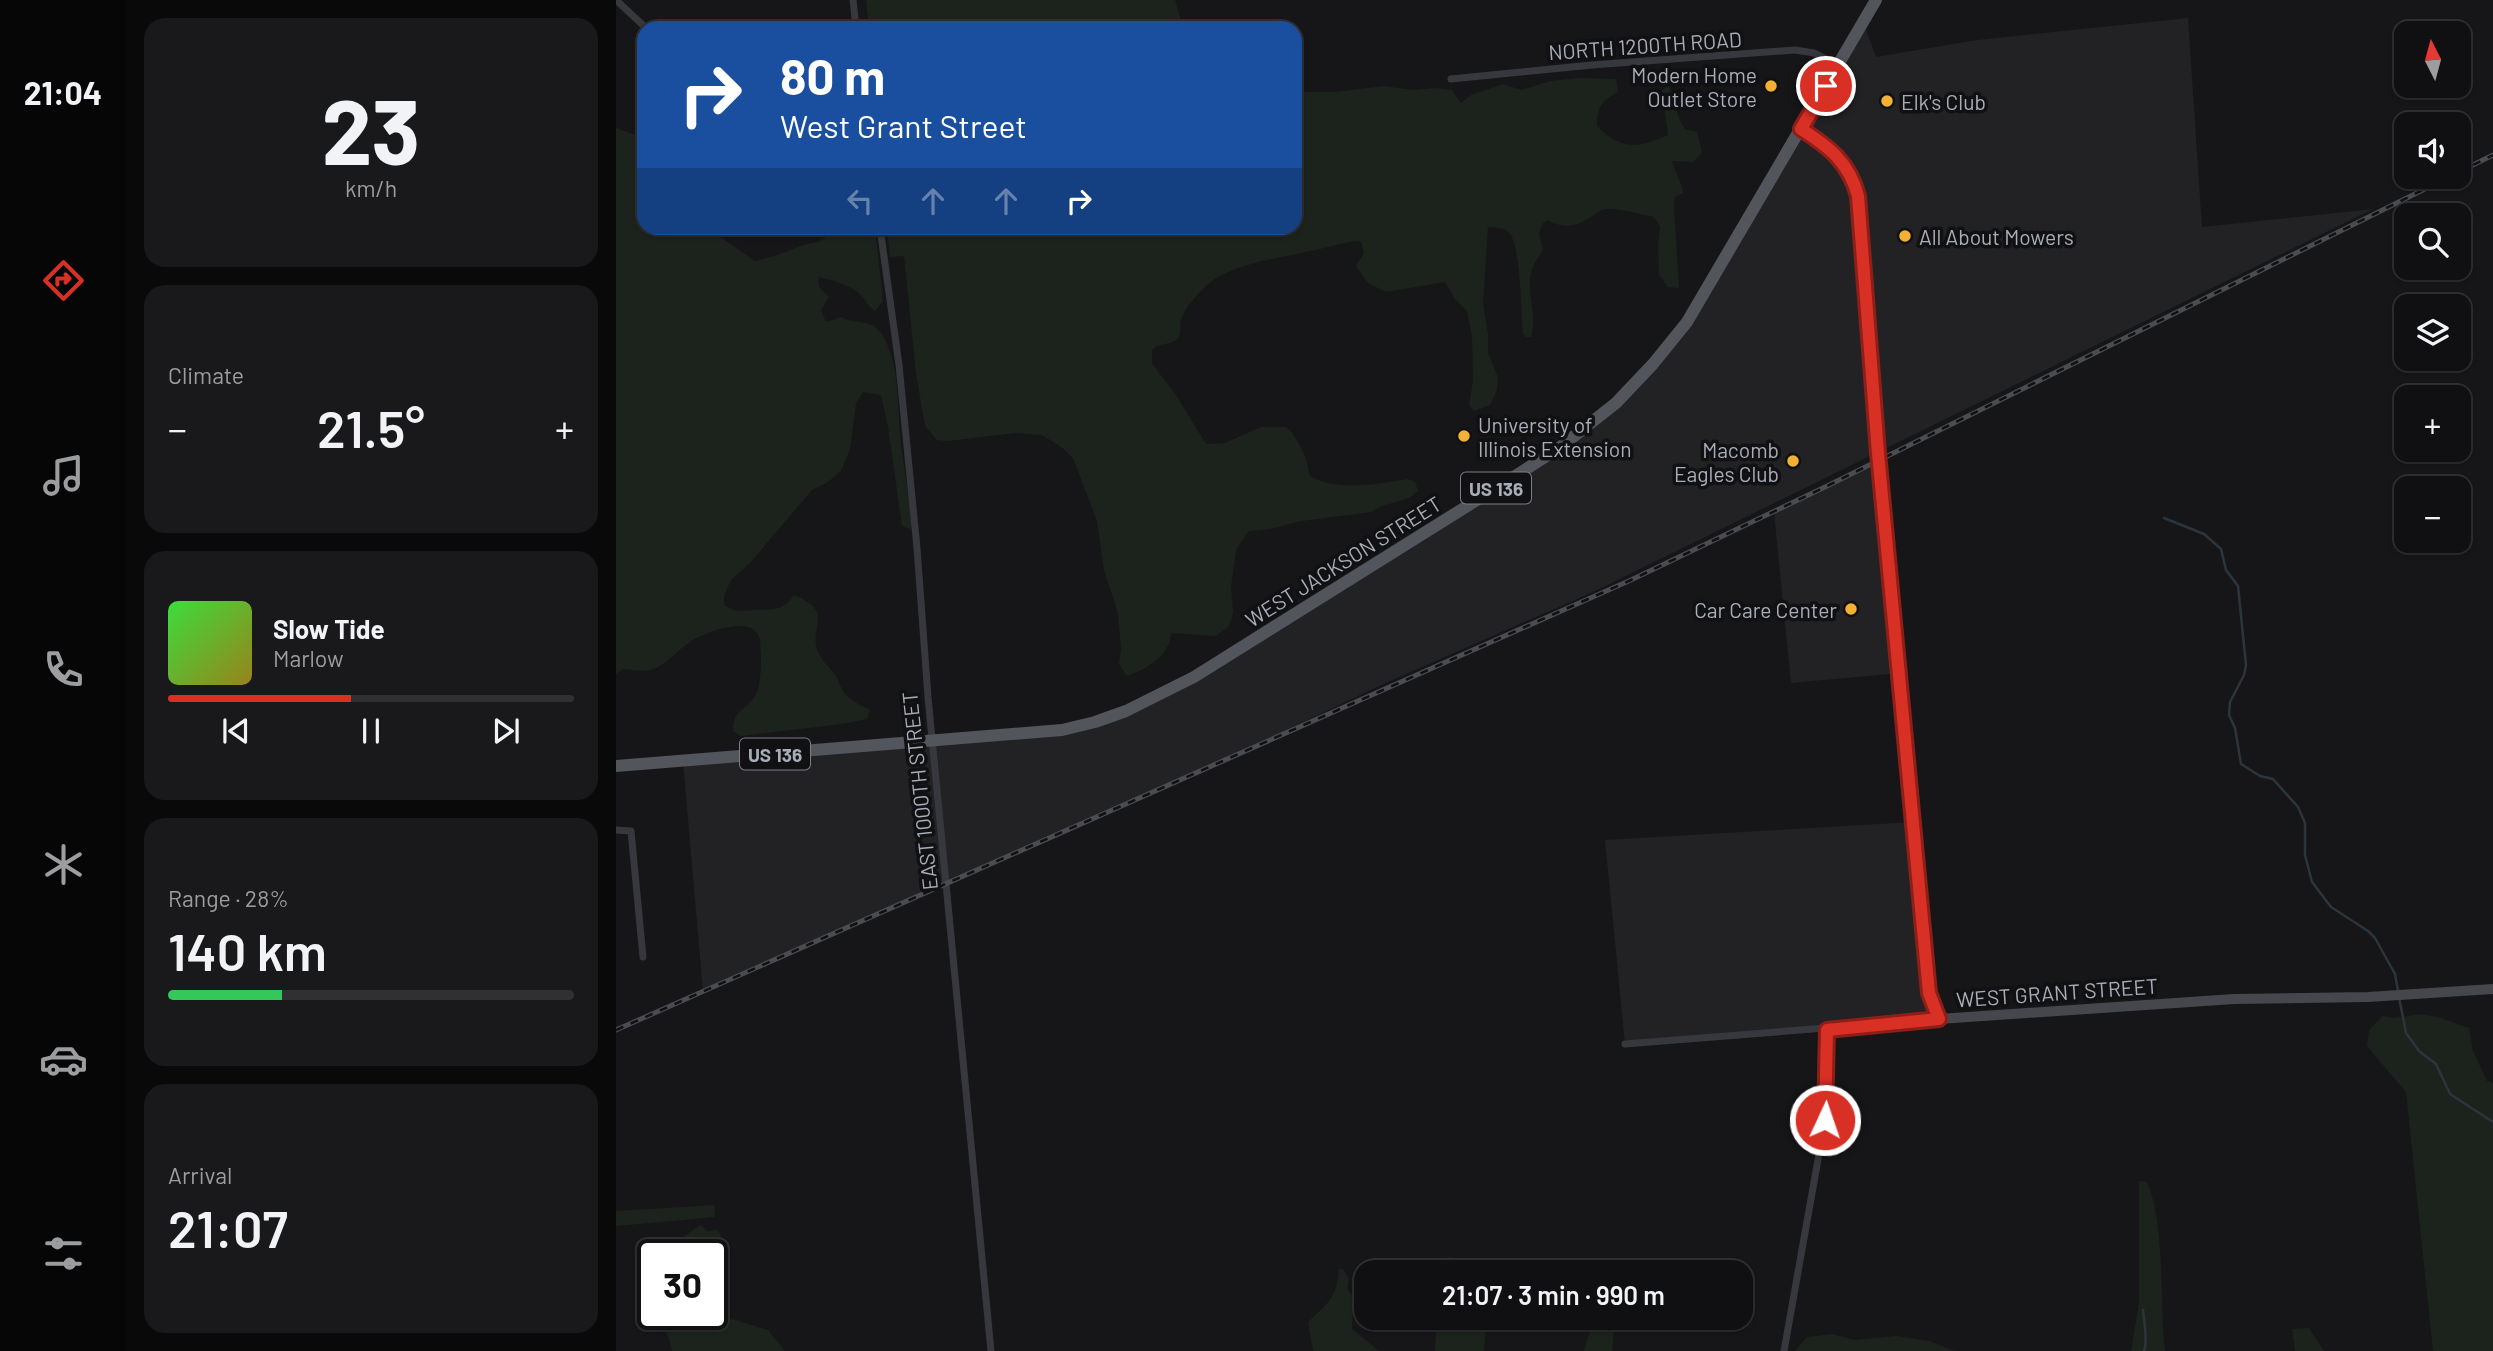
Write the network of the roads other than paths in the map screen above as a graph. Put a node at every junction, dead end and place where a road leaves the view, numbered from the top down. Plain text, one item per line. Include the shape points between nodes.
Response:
1 (616, 0) edge
2 (853, 0) edge
3 (1876, 0) edge
4 (638, 21) edge
5 (855, 21) edge
6 (1838, 65) junction
7 (1451, 79) dead end
8 (1801, 129) junction
9 (881, 235) edge
10 (933, 742) junction
11 (616, 766) edge
12 (616, 830) edge
13 (643, 957) dead end
14 (2493, 989) edge
15 (1939, 1019) junction
16 (1827, 1030) junction
17 (1625, 1044) dead end
18 (991, 1351) edge
19 (1784, 1351) edge

1 - 4 street
2 - 5 street
3 - 6 main road, WEST JACKSON STREET / US 136
6 - 7 street, NORTH 1200TH ROAD via 1795,50
6 - 8 main road, WEST JACKSON STREET / US 136
8 - 10 main road, WEST JACKSON STREET / US 136 via 1687,322 1616,402 1559,447 1149,701 1062,730
8 - 15 main road via 1842,160 1858,196 1929,993
9 - 10 street, EAST 1000TH STREET via 899,365
10 - 11 main road, US 136
10 - 18 street, EAST 1000TH STREET
12 - 13 street via 632,831
14 - 15 main road, WEST GRANT STREET via 2234,999
15 - 16 street, WEST GRANT STREET
16 - 17 street, WEST GRANT STREET
16 - 19 street via 1825,1120

